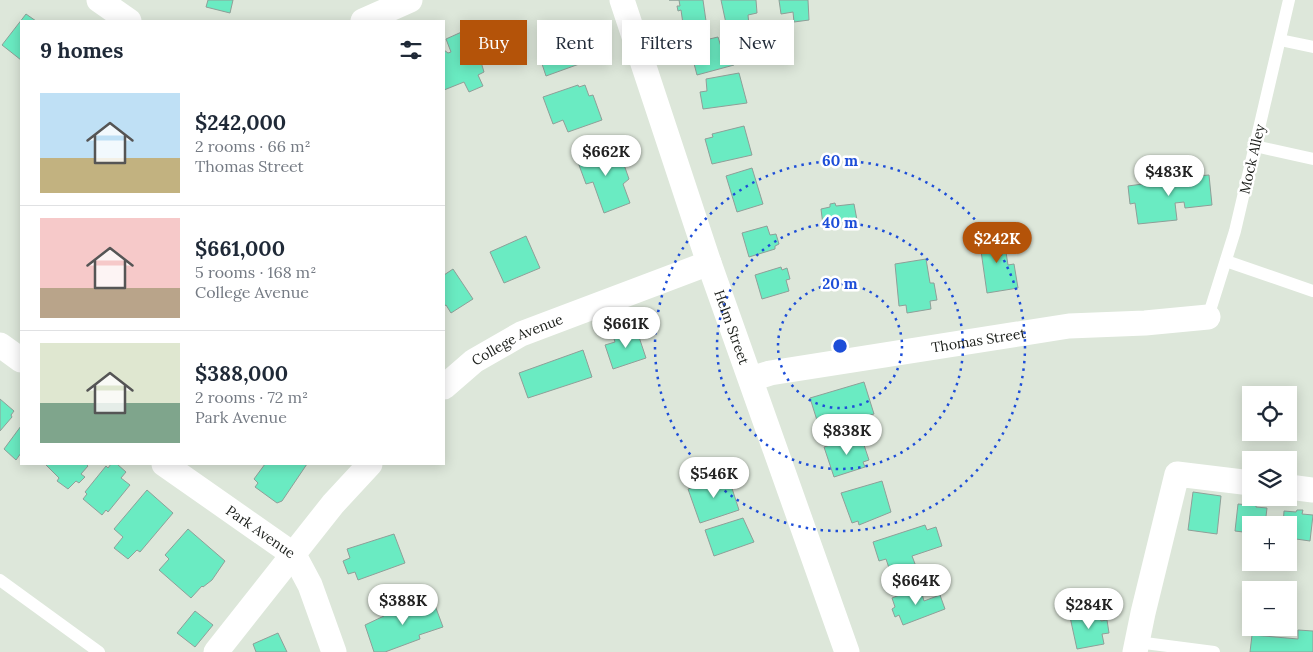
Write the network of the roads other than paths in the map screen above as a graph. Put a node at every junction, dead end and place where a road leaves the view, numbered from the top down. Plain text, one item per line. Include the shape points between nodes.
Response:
1 (99, 0) edge
2 (410, 0) edge
3 (622, 0) edge
4 (1289, 0) edge
5 (128, 20) edge
6 (365, 20) edge
7 (1280, 40) junction
8 (1313, 47) edge
9 (1254, 146) junction
10 (1313, 159) edge
11 (1226, 261) junction
12 (709, 262) junction
13 (1313, 291) edge
14 (1208, 317) joint
15 (0, 345) edge
16 (20, 359) edge
17 (751, 379) junction
18 (445, 386) edge
19 (165, 465) edge
20 (369, 465) edge
21 (1242, 482) edge
22 (1297, 488) edge
23 (1313, 490) edge
24 (294, 555) junction
25 (0, 580) edge
26 (1136, 647) edge
27 (99, 652) edge
28 (216, 652) edge
29 (334, 652) edge
30 (846, 652) edge
31 (1214, 652) edge

1 - 5 street
2 - 6 street
3 - 12 street, Helm Street
4 - 7 lane, Mock Alley
7 - 8 lane
7 - 9 lane, Mock Alley
9 - 10 lane
9 - 11 lane, Mock Alley
11 - 13 lane
11 - 14 lane, Mock Alley
12 - 17 street, Helm Street
12 - 18 street, College Avenue via 521,334 474,361
14 - 17 street, Thomas Street via 1069,326 770,373
15 - 16 street
17 - 30 street, Helm Street
19 - 24 street, Park Avenue
20 - 24 street via 333,504
21 - 26 street via 1177,474
22 - 23 street
24 - 28 street
24 - 29 street, Park Avenue via 310,585
25 - 27 lane
26 - 31 lane

